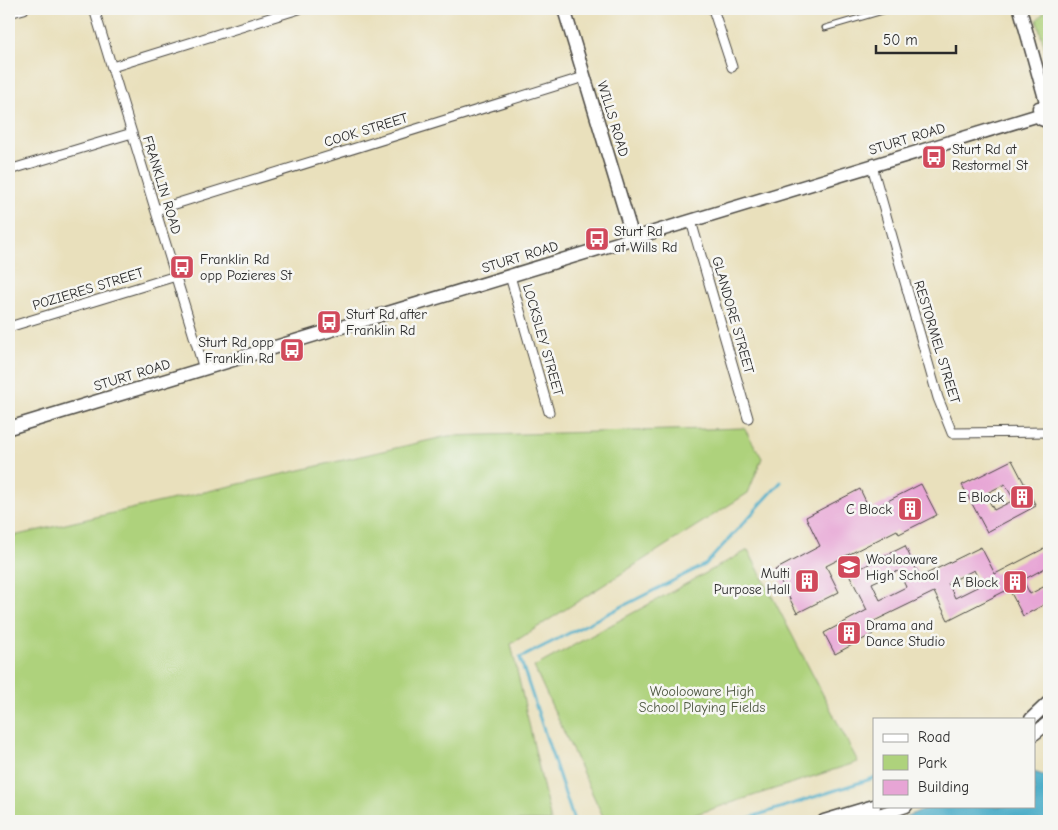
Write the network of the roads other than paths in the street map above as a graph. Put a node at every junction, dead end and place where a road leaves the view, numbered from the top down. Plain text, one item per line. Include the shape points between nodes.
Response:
1 (24, 9) edge
2 (94, 9) edge
3 (299, 9) edge
4 (564, 9) edge
5 (713, 9) edge
6 (890, 9) edge
7 (1020, 9) edge
8 (9, 13) edge
9 (825, 28) dead end
10 (112, 66) junction
11 (732, 67) dead end
12 (584, 77) junction
13 (1048, 102) edge
14 (1044, 118) edge
15 (132, 133) junction
16 (872, 166) junction
17 (9, 170) edge
18 (156, 210) junction
19 (690, 221) junction
20 (633, 238) junction
21 (176, 276) junction
22 (510, 276) junction
23 (9, 328) edge
24 (204, 369) junction
25 (549, 412) dead end
26 (748, 418) dead end
27 (9, 428) edge
28 (1049, 432) edge
29 (1049, 702) edge
30 (1032, 718) edge
31 (1049, 722) edge
32 (1036, 732) edge
33 (873, 806) edge
34 (900, 808) edge
35 (824, 821) edge
36 (862, 821) edge

1 - 8 street
2 - 10 street, FRANKLIN ROAD
3 - 10 street
4 - 12 street, WILLS ROAD
5 - 11 street
6 - 9 lane
7 - 13 street
10 - 15 street, FRANKLIN ROAD
12 - 18 street, COOK STREET
12 - 20 street, WILLS ROAD
13 - 14 street via 1040,107
14 - 16 street, STURT ROAD
15 - 17 street
15 - 18 street, FRANKLIN ROAD
16 - 19 street, STURT ROAD
16 - 28 street, RESTORMEL STREET via 938,398 952,433
18 - 21 street, FRANKLIN ROAD
19 - 20 street, STURT ROAD
19 - 26 street, GLANDORE STREET
20 - 22 street, STURT ROAD
21 - 23 street, POZIERES STREET
21 - 24 street, FRANKLIN ROAD
22 - 24 street, STURT ROAD
22 - 25 street, LOCKSLEY STREET
24 - 27 street, STURT ROAD
29 - 30 street
31 - 32 street
33 - 35 street
34 - 36 street

